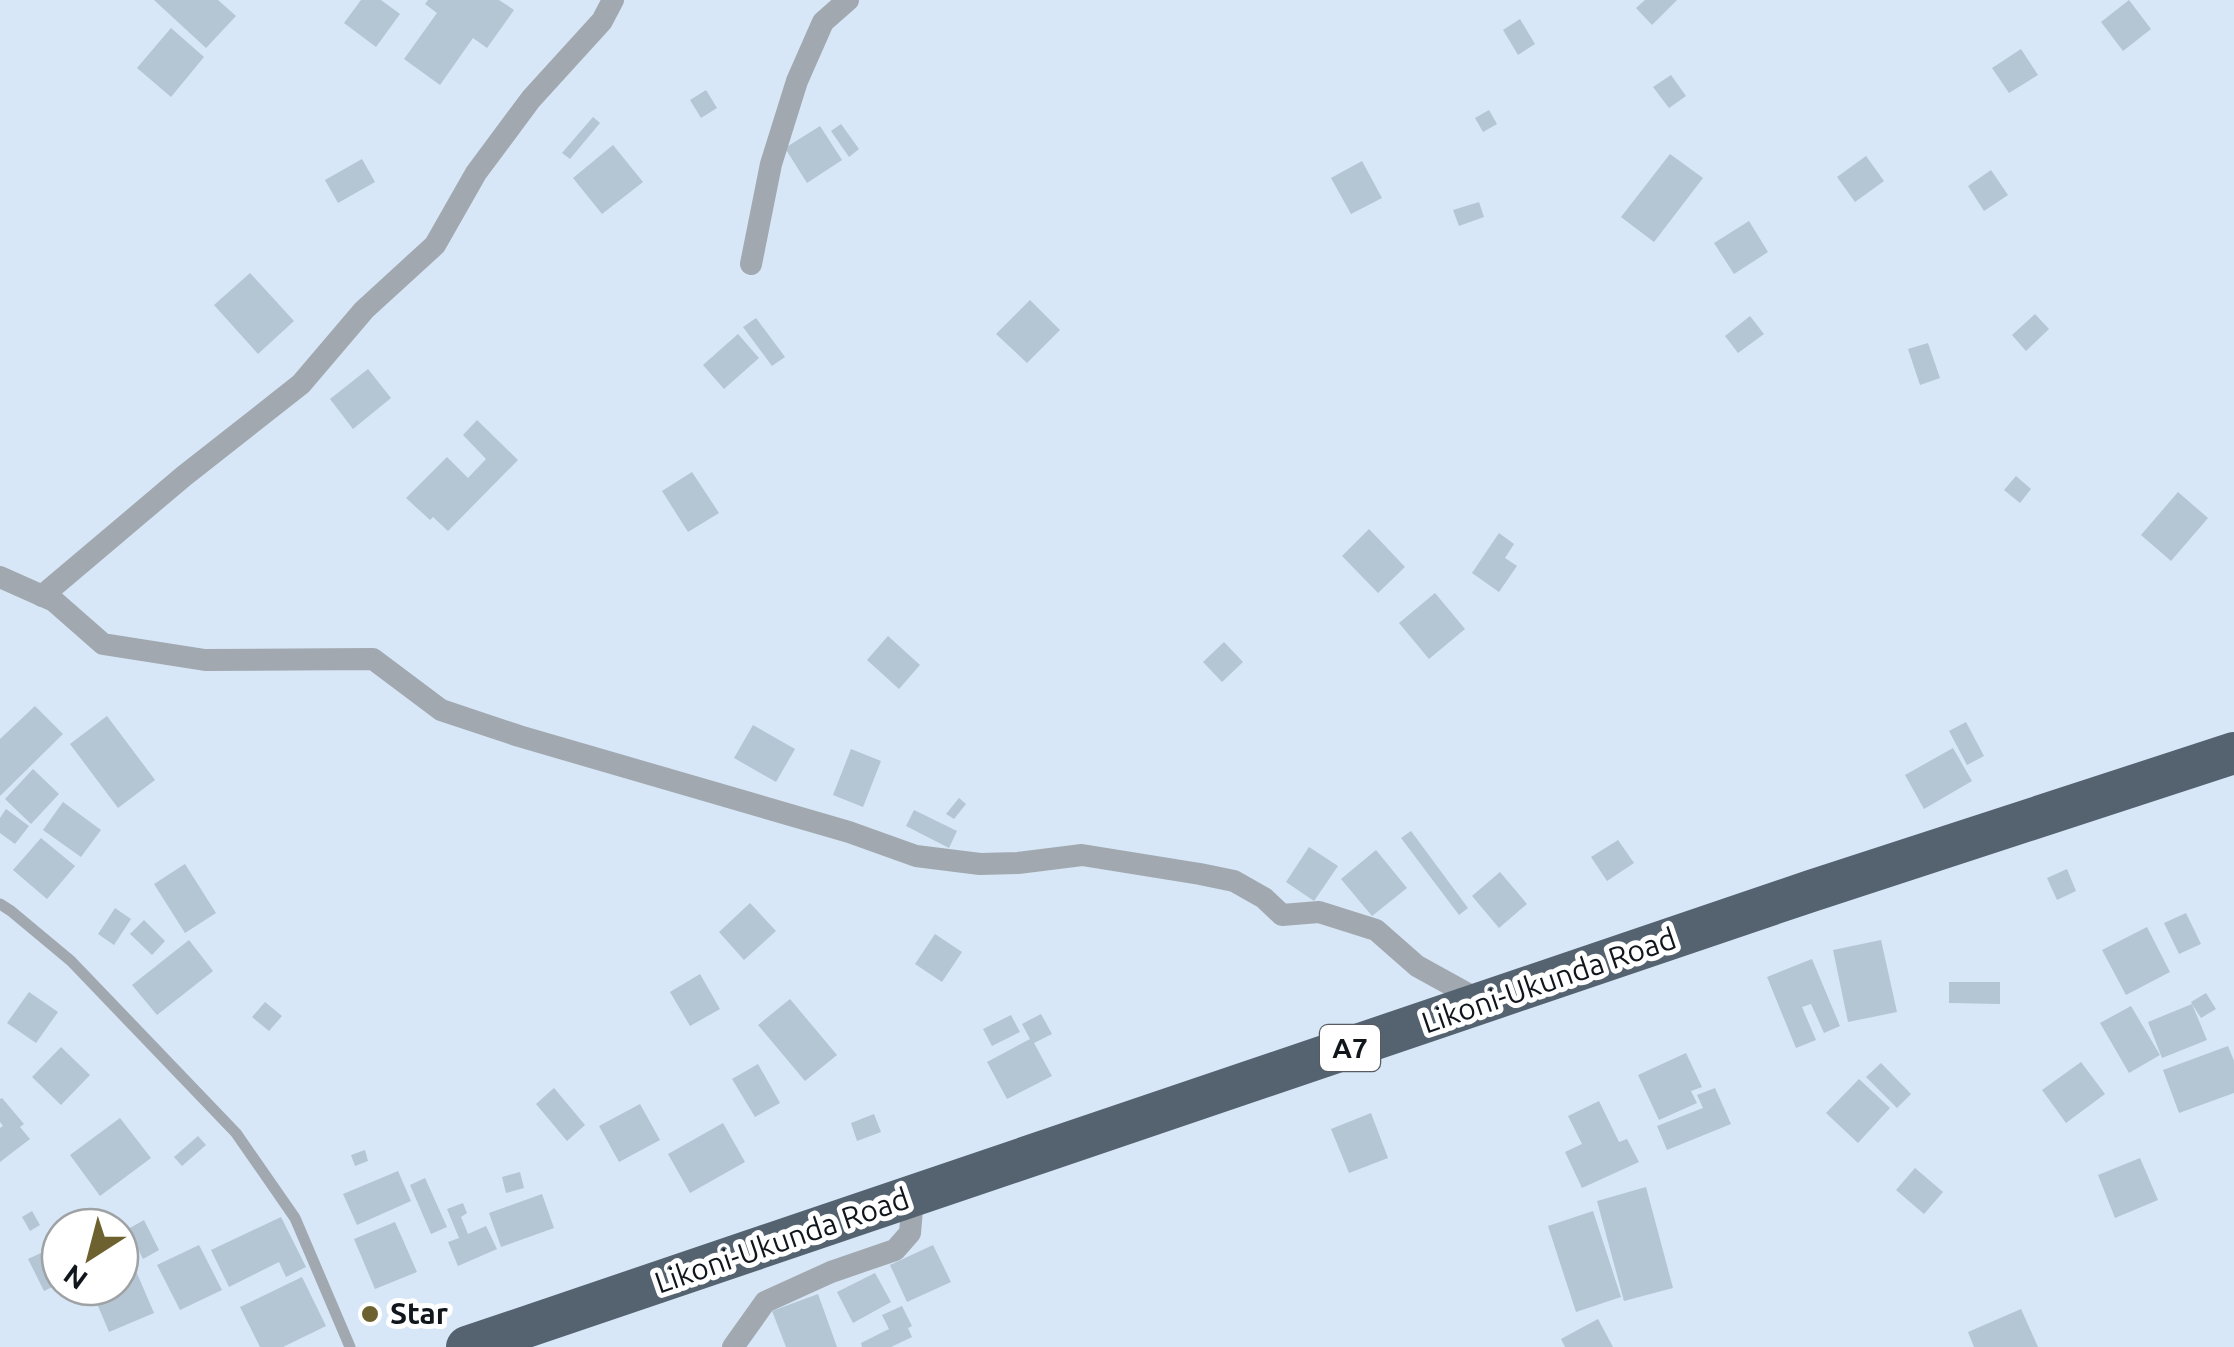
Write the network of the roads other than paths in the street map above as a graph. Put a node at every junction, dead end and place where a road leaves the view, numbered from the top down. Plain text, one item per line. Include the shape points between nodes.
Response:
1 (614, 0) edge
2 (848, 0) edge
3 (751, 264) dead end
4 (0, 577) edge
5 (42, 596) junction
6 (2234, 753) edge
7 (0, 904) edge
8 (1484, 1002) junction
9 (913, 1197) junction
10 (350, 1347) edge
11 (467, 1347) edge
12 (733, 1347) edge

1 - 5 street via 476,174 435,245 364,310 301,384
2 - 3 street via 823,22 797,81
4 - 5 street
5 - 8 street via 103,644 206,660 373,659 441,710 916,856 980,864 1082,855 1234,881 1282,915 1319,912 1376,930 1417,966
6 - 8 highway, Likoni-Ukunda Road / A7
7 - 10 lane via 71,962 236,1132 295,1218
8 - 9 highway, Likoni-Ukunda Road / A7
9 - 11 highway, Likoni-Ukunda Road / A7
9 - 12 street via 910,1233 895,1250 765,1302

